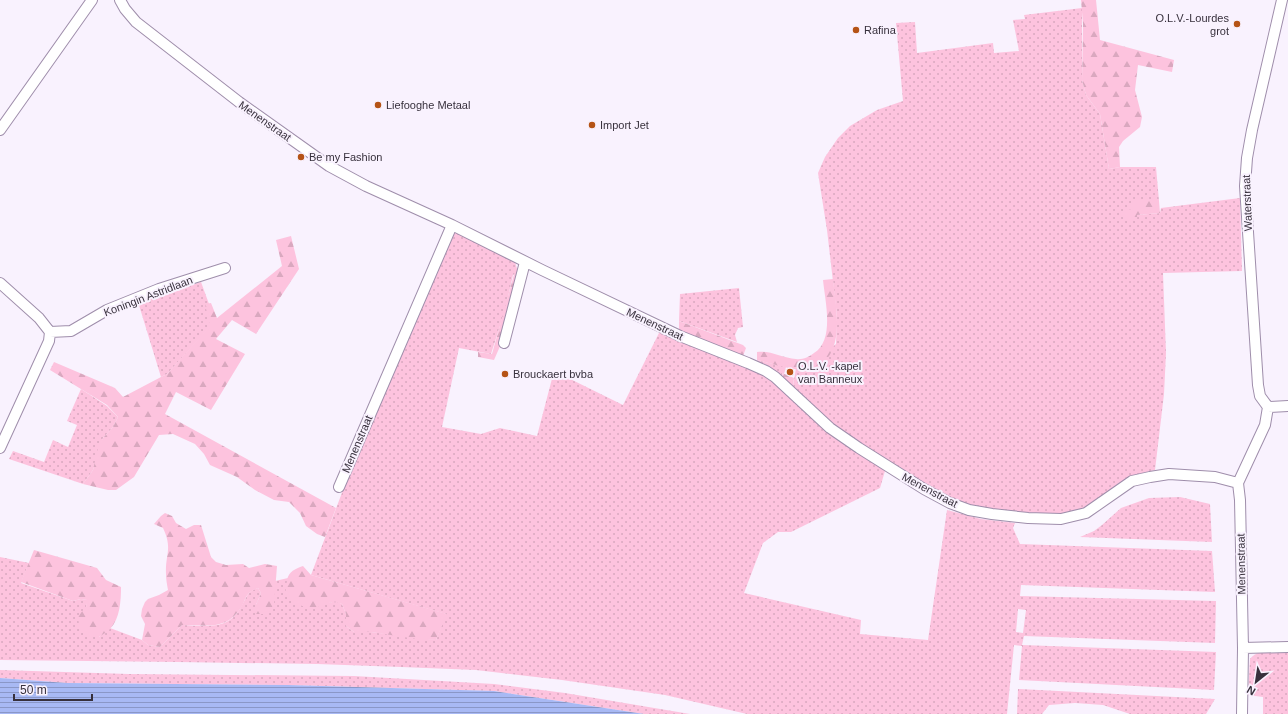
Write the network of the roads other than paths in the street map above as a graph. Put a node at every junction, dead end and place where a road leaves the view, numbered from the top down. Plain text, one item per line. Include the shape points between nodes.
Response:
1 (92, 0) edge
2 (120, 0) edge
3 (1282, 0) edge
4 (0, 130) edge
5 (452, 225) junction
6 (525, 262) junction
7 (225, 268) dead end
8 (0, 283) edge
9 (50, 332) junction
10 (504, 343) dead end
11 (1288, 406) edge
12 (1268, 407) junction
13 (0, 448) edge
14 (1238, 483) junction
15 (338, 487) dead end
16 (1288, 647) edge
17 (1243, 648) junction
18 (1242, 714) edge

1 - 4 street
2 - 5 street, Menenstraat via 142,26 239,102 329,166 366,186
3 - 12 street, Waterstraat via 1252,130 1245,186 1258,385 1260,396
5 - 6 street, Menenstraat
5 - 15 street, Menenstraat
6 - 10 street
6 - 14 street, Menenstraat via 680,336 766,371 830,428 859,448 924,489 970,510 1028,518 1061,519 1086,513 1132,481 1150,476 1169,474 1215,477
7 - 9 street, Koningin Astridlaan via 159,289 107,310 71,331
8 - 9 street via 40,318
9 - 13 street via 49,341
11 - 12 street
12 - 14 street via 1265,425
14 - 17 street, Menenstraat
16 - 17 street
17 - 18 street, Menenstraat

